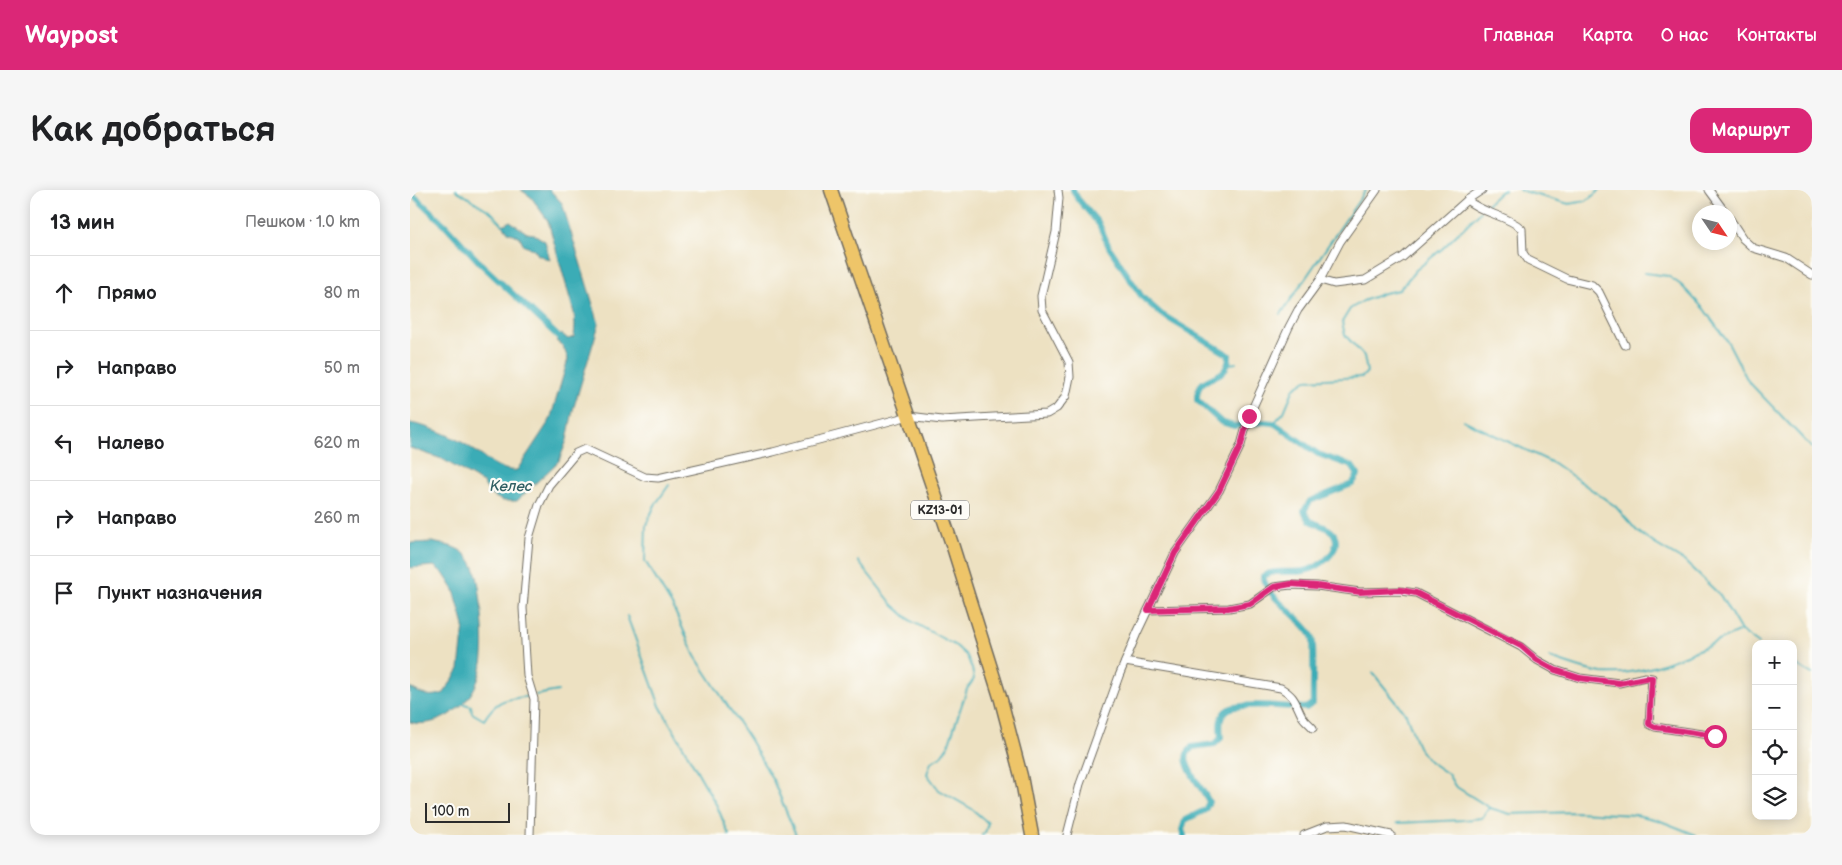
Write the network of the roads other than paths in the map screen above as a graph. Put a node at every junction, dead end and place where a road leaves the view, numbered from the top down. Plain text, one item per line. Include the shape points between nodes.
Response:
1 (831, 190) edge
2 (1058, 190) edge
3 (1377, 190) edge
4 (1482, 190) edge
5 (1709, 190) edge
6 (1467, 200) junction
7 (1720, 205) edge
8 (1737, 230) edge
9 (1812, 275) edge
10 (1320, 280) junction
11 (1625, 345) dead end
12 (908, 416) junction
13 (1148, 610) junction
14 (1125, 662) junction
15 (1314, 728) dead end
16 (1715, 736) dead end
17 (530, 835) edge
18 (1032, 835) edge
19 (1067, 835) edge
20 (1304, 835) edge
21 (1391, 835) edge

1 - 12 highway, KZ13-01
2 - 12 street via 1056,232 1040,296 1042,310 1069,362 1066,396 1057,408 1047,414 942,420
3 - 10 street via 1340,242
4 - 6 street
5 - 7 street
6 - 10 street via 1403,257 1365,280 1334,284
6 - 11 street via 1476,208 1516,223 1522,229 1524,253 1528,260 1567,279 1592,285 1599,292
8 - 9 street via 1753,248 1786,258
10 - 13 street via 1289,327 1219,491 1175,553
12 - 17 street via 658,478 644,477 585,449 576,453 549,485 538,505 529,538 524,608 527,676 534,699
12 - 18 highway, KZ13-01 via 1001,700
13 - 14 street
13 - 16 street via 1228,608 1250,604 1274,587 1291,584 1360,592 1400,590 1416,593 1521,646 1555,670 1580,678 1619,683 1652,678 1649,724
14 - 15 street via 1281,688 1291,694 1303,717
14 - 19 street via 1080,784
20 - 21 street via 1328,826 1346,825

